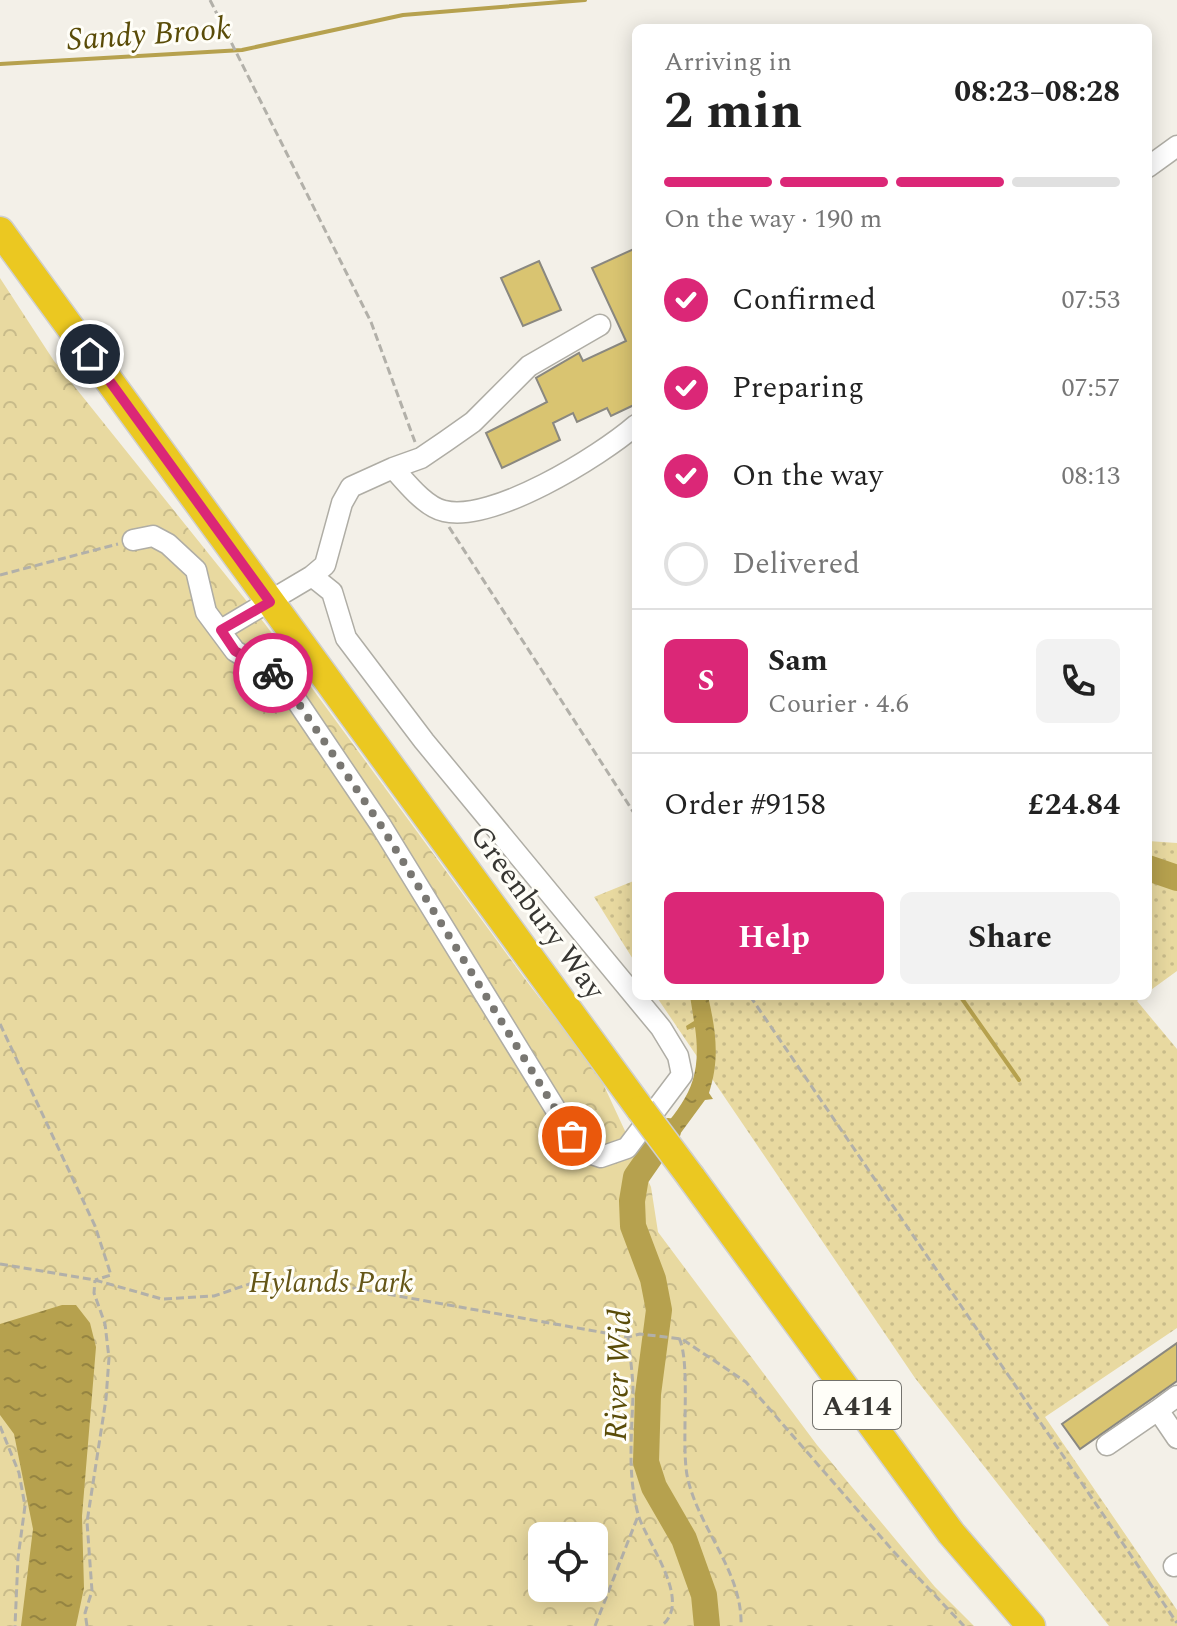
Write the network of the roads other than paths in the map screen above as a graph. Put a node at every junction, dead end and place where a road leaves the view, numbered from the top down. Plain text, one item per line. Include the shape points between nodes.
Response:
1 (1177, 146) edge
2 (1152, 164) edge
3 (0, 231) edge
4 (600, 325) dead end
5 (632, 428) edge
6 (393, 468) junction
7 (133, 540) road end
8 (312, 576) junction
9 (270, 602) junction
10 (221, 630) junction
11 (632, 993) edge
12 (638, 1000) edge
13 (1177, 1396) edge
14 (1158, 1410) junction
15 (1177, 1438) edge
16 (1107, 1445) dead end
17 (1031, 1626) edge

1 - 2 lane
3 - 9 highway, Greenbury Way / A414
4 - 6 lane via 529,366 473,422 421,458
5 - 6 lane via 599,456 478,513 440,511
6 - 8 lane via 351,487 325,565
7 - 10 lane via 153,536 182,555 196,570 206,612
8 - 9 lane
8 - 11 lane via 332,592 346,638 407,718
9 - 10 lane
9 - 17 highway, Greenbury Way / A414, bridge via 943,1522
10 - 12 lane via 235,651 282,679 380,824 572,1136 601,1157 627,1148 682,1075 678,1056
13 - 14 lane
14 - 15 lane
14 - 16 lane

